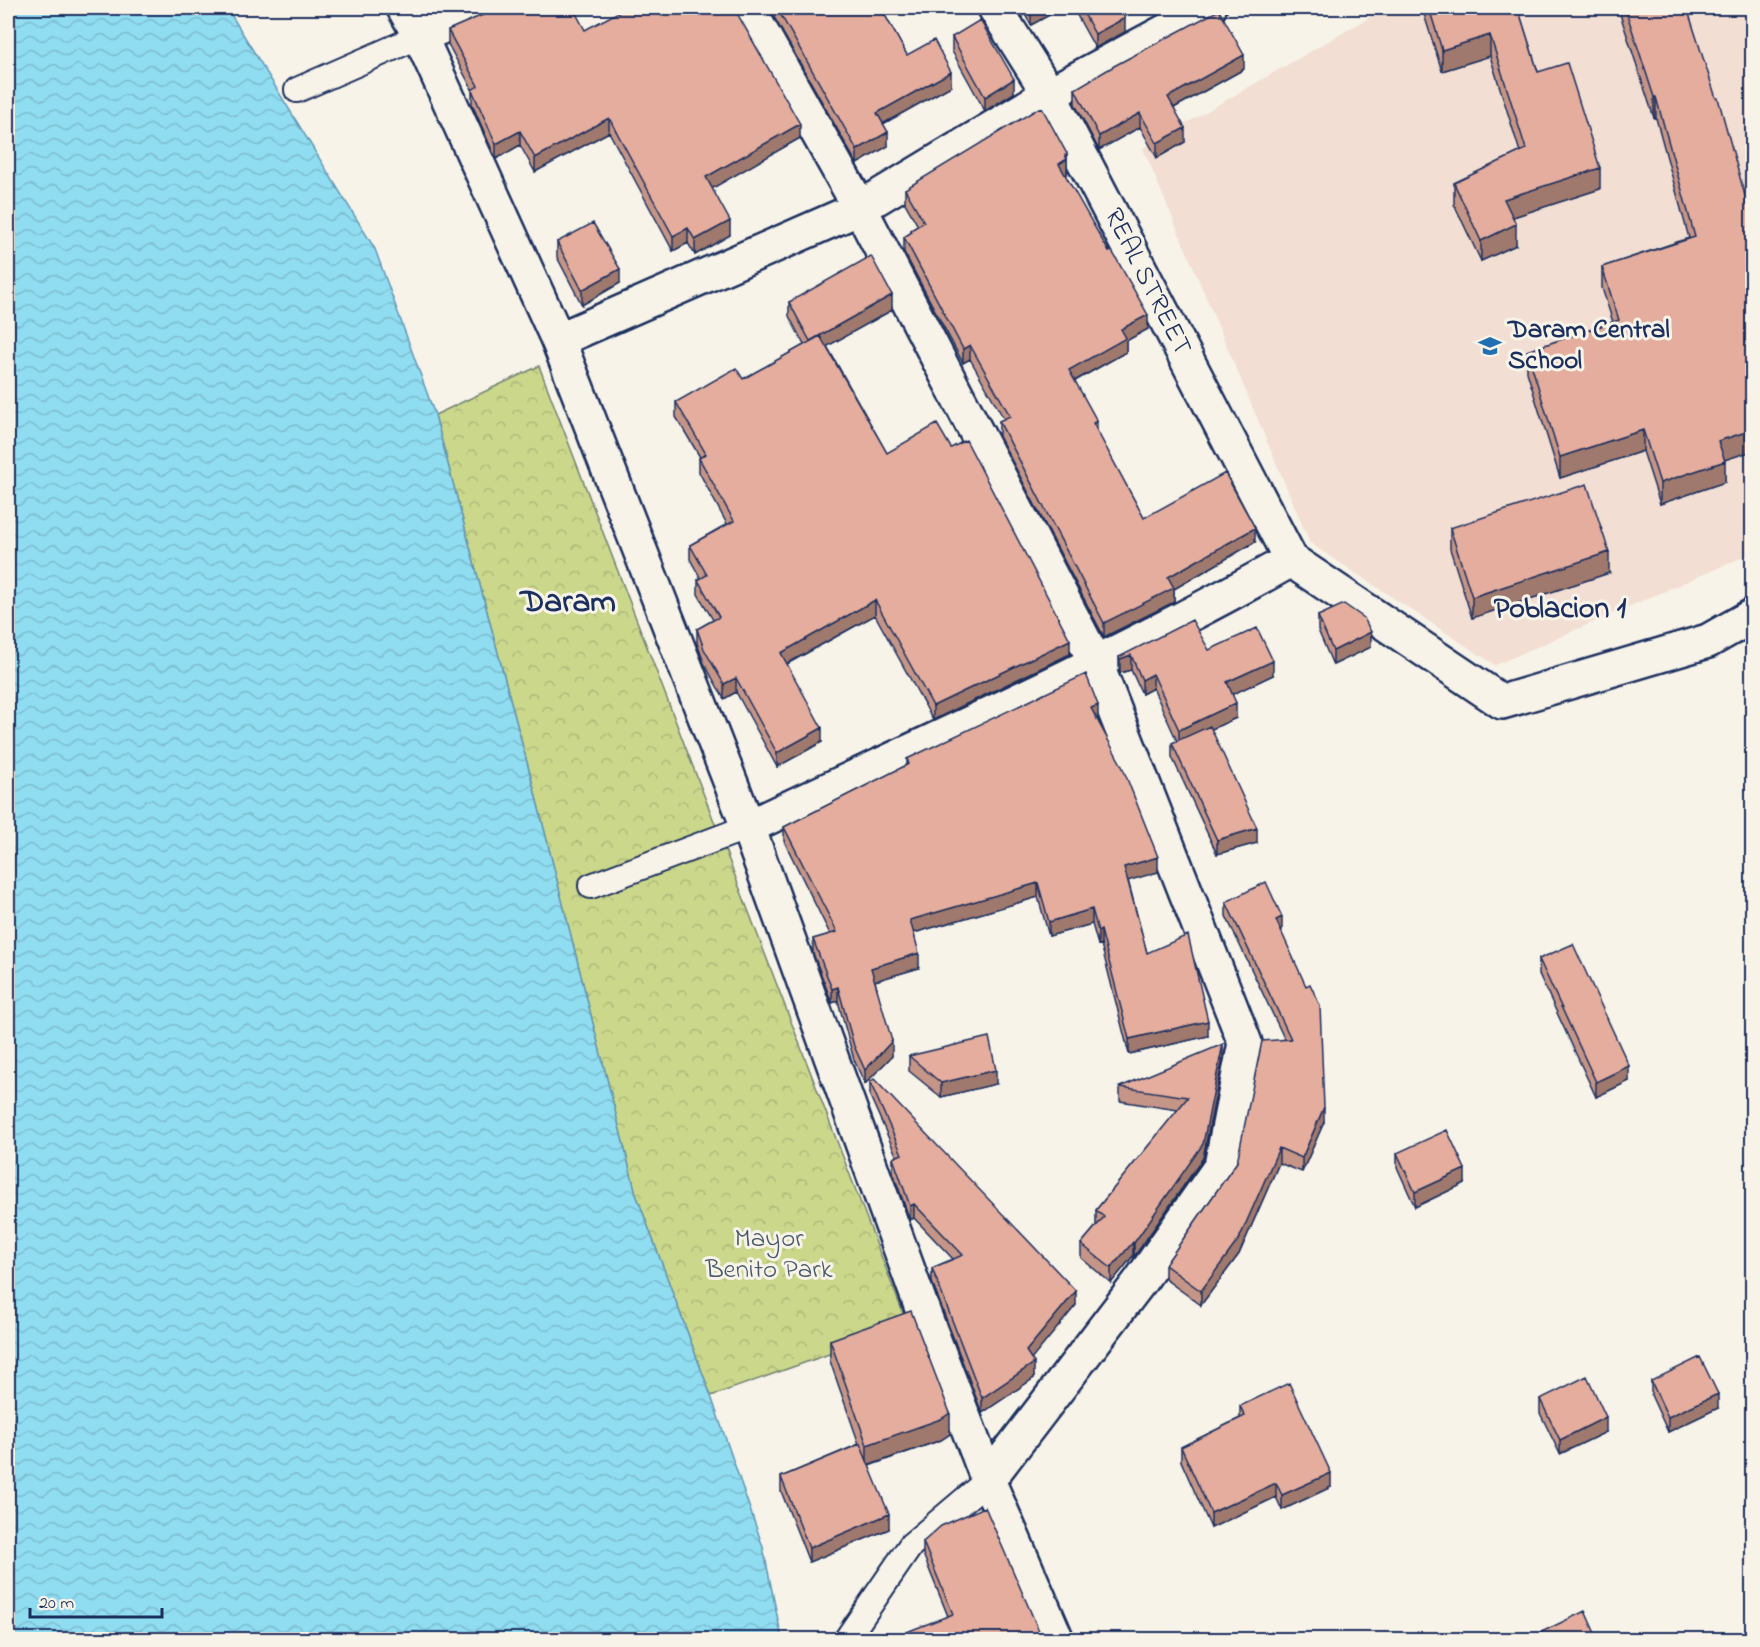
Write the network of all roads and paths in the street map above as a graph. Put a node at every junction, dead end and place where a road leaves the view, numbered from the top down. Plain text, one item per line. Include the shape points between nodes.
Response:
1 (405, 8) edge
2 (485, 8) edge
3 (748, 8) edge
4 (995, 8) edge
5 (1209, 8) edge
6 (420, 36) junction
7 (297, 90) dead end
8 (1049, 94) junction
9 (860, 208) junction
10 (558, 340) junction
11 (1291, 560) junction
12 (1752, 616) edge
13 (1096, 663) junction
14 (748, 827) junction
15 (591, 886) dead end
16 (988, 1480) junction
17 (846, 1640) edge
18 (1057, 1640) edge

1 - 6 street
2 - 6 street
3 - 9 street
4 - 8 street, REAL STREET
5 - 8 street
6 - 7 lane
6 - 10 street
8 - 9 street
8 - 11 street, REAL STREET
9 - 10 street
9 - 13 street
10 - 14 street
11 - 12 street via 1502,702 1708,641
11 - 13 street
13 - 14 street
13 - 16 street via 1245,1043 1221,1166 1141,1280
14 - 15 lane
14 - 16 street
16 - 17 lane via 911,1545
16 - 18 street

